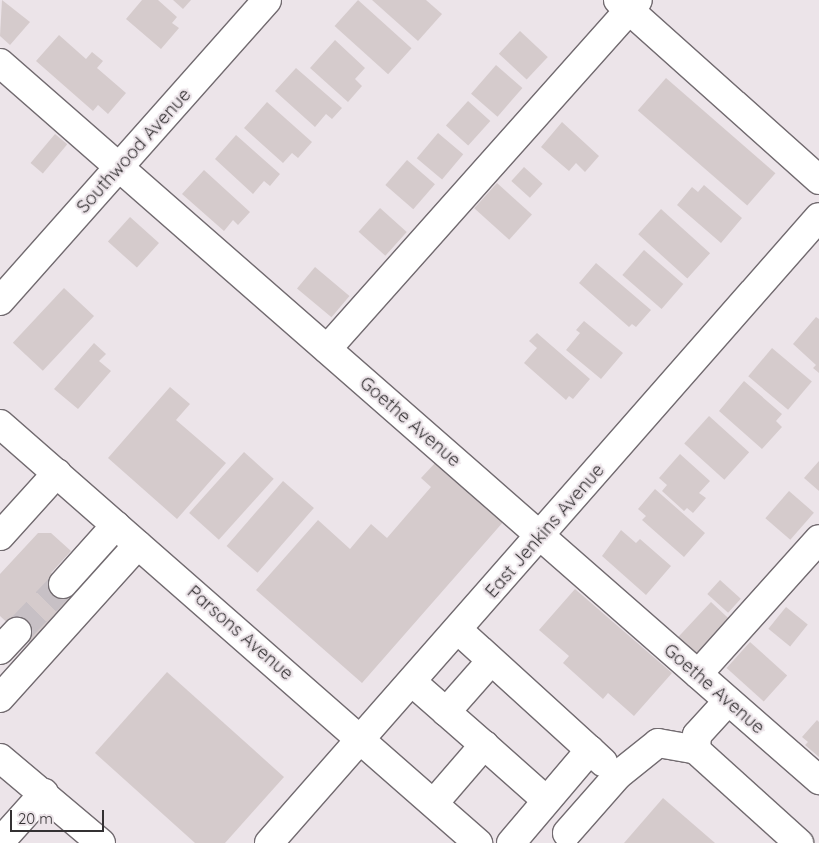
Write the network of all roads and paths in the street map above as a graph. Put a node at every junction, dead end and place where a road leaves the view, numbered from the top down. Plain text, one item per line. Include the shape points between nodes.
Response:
1 (267, 0) edge
2 (628, 3) edge
3 (0, 63) edge
4 (120, 168) junction
5 (819, 180) edge
6 (819, 217) edge
7 (0, 301) edge
8 (327, 350) junction
9 (0, 424) edge
10 (56, 473) junction
11 (116, 525) junction
12 (0, 536) edge
13 (540, 536) junction
14 (819, 539) edge
15 (138, 545) junction
16 (63, 584) tunnel mouth
17 (458, 630) junction
18 (491, 661) junction
19 (698, 674) junction
20 (412, 682) junction
21 (0, 698) edge
22 (728, 701) junction
23 (446, 712) junction
24 (362, 740) junction
25 (484, 745) junction
26 (590, 750) junction
27 (696, 750) junction
28 (0, 758) edge
29 (618, 775) junction
30 (819, 780) edge
31 (44, 793) junction
32 (546, 800) junction
33 (434, 803) junction
34 (567, 833) dead end
35 (0, 842) edge
36 (101, 843) edge
37 (269, 843) edge
38 (478, 843) edge
39 (511, 843) edge
40 (799, 843) edge

1 - 4 street, Southwood Avenue
2 - 5 street
2 - 8 street
3 - 4 street, Goethe Avenue
4 - 7 street, Southwood Avenue
4 - 8 street, Goethe Avenue
6 - 13 street, East Jenkins Avenue
8 - 13 street, Goethe Avenue
9 - 10 street, Parsons Avenue
10 - 11 street, Parsons Avenue
10 - 12 street
11 - 15 street, Parsons Avenue
11 - 16 street
13 - 17 street, East Jenkins Avenue
13 - 19 street, Goethe Avenue
14 - 19 street
15 - 21 street
15 - 24 street, Parsons Avenue
17 - 18 street
17 - 20 street, East Jenkins Avenue
18 - 23 street
18 - 26 street
19 - 22 street, Goethe Avenue
20 - 23 street
20 - 24 street, East Jenkins Avenue
22 - 27 street via 697,736
22 - 30 street, Goethe Avenue
23 - 25 street
24 - 33 street, Parsons Avenue
24 - 37 street, East Jenkins Avenue
25 - 32 street
25 - 33 street
26 - 29 street
26 - 32 street
27 - 29 street via 658,742
27 - 40 street
28 - 31 street
29 - 34 street
31 - 35 street
31 - 36 street
32 - 39 street
33 - 38 street, Parsons Avenue

